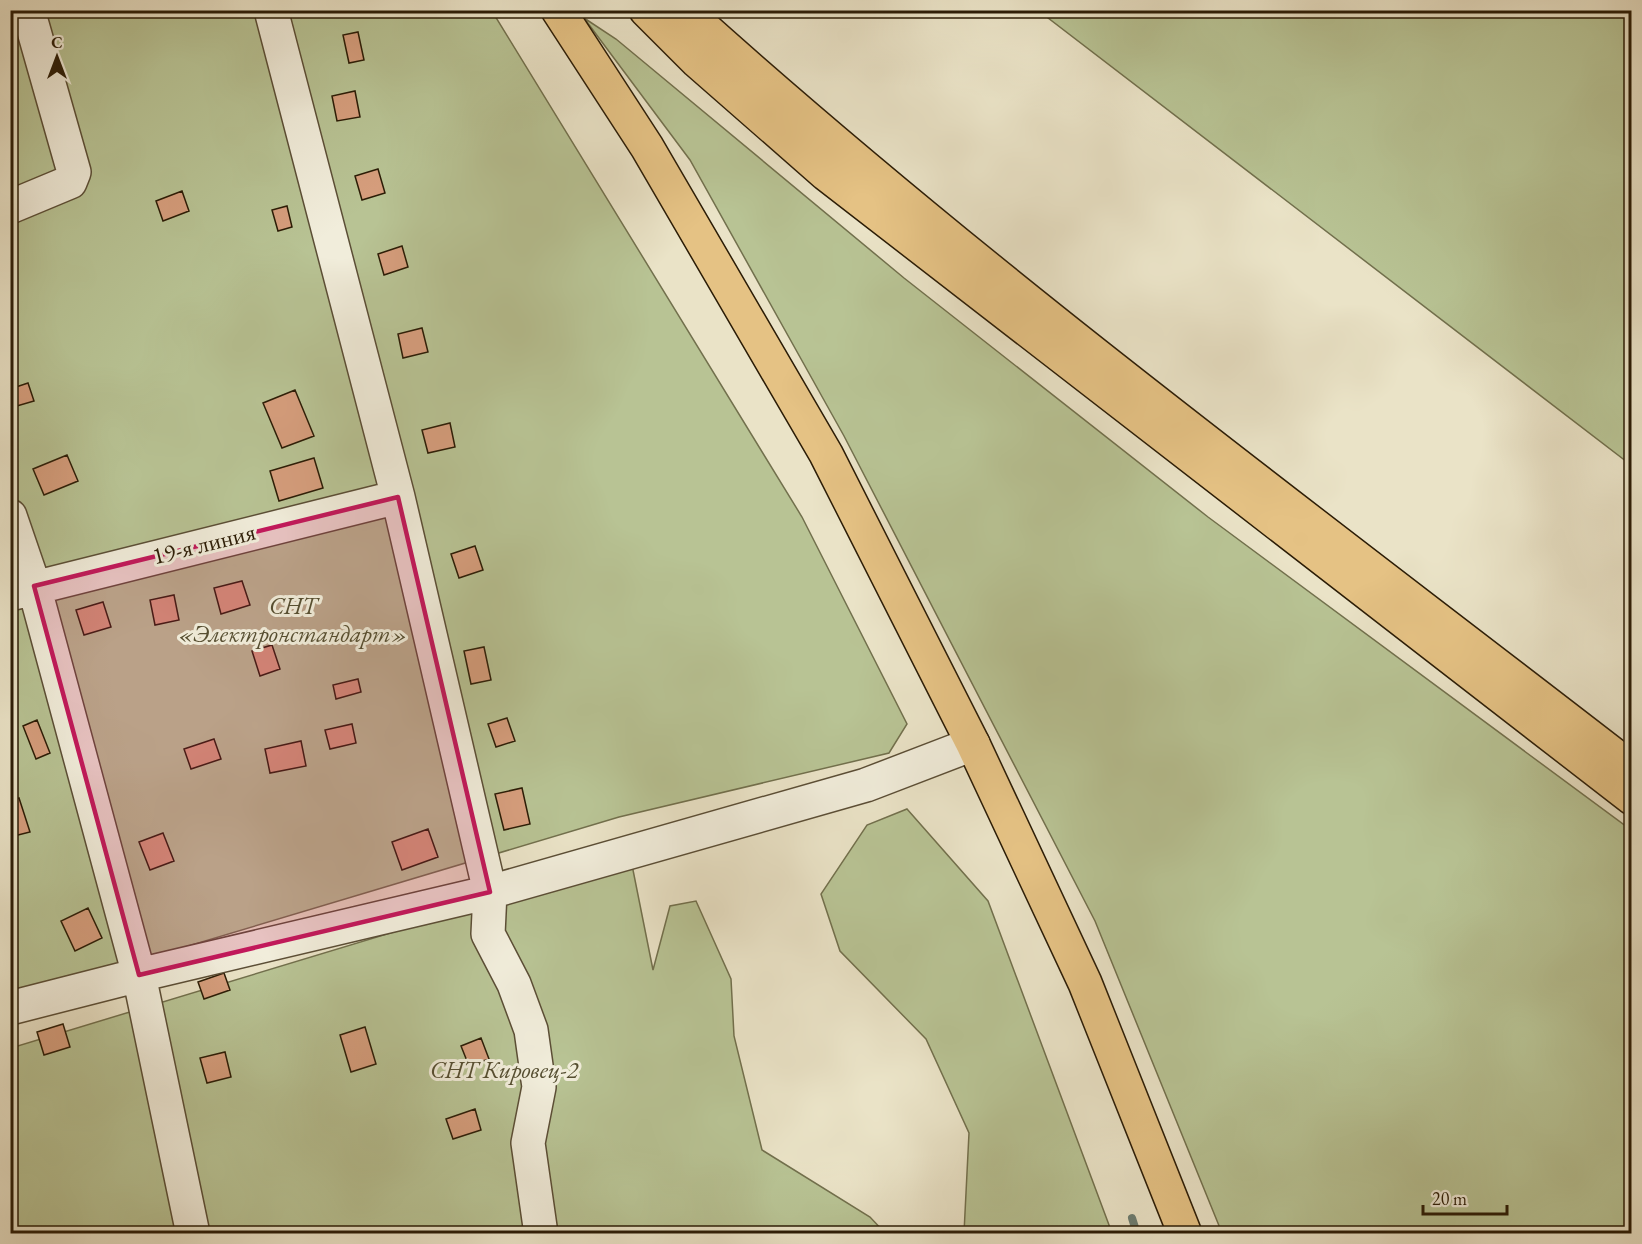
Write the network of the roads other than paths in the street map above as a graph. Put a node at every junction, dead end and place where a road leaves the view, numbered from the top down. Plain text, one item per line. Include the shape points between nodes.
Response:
1 (28, 10) edge
2 (271, 10) edge
3 (558, 10) edge
4 (646, 10) edge
5 (684, 10) edge
6 (10, 207) edge
7 (398, 497) junction
8 (10, 516) edge
9 (22, 590) edge
10 (973, 744) junction
11 (1632, 769) edge
12 (1632, 798) edge
13 (490, 892) junction
14 (139, 975) junction
15 (10, 1008) edge
16 (193, 1233) edge
17 (541, 1233) edge
18 (1185, 1233) edge

1 - 6 street via 75,172 70,182
2 - 7 street
3 - 10 main road via 647,147 826,454
4 - 12 main road via 697,61 826,174
5 - 11 main road via 964,251
7 - 9 street, 19-я линия
7 - 13 street
8 - 9 street
9 - 14 street
10 - 13 street via 866,785
10 - 18 main road via 1085,983
13 - 14 street
13 - 17 street via 488,934 514,984 531,1030 539,1087 528,1143
14 - 15 street
14 - 16 street

